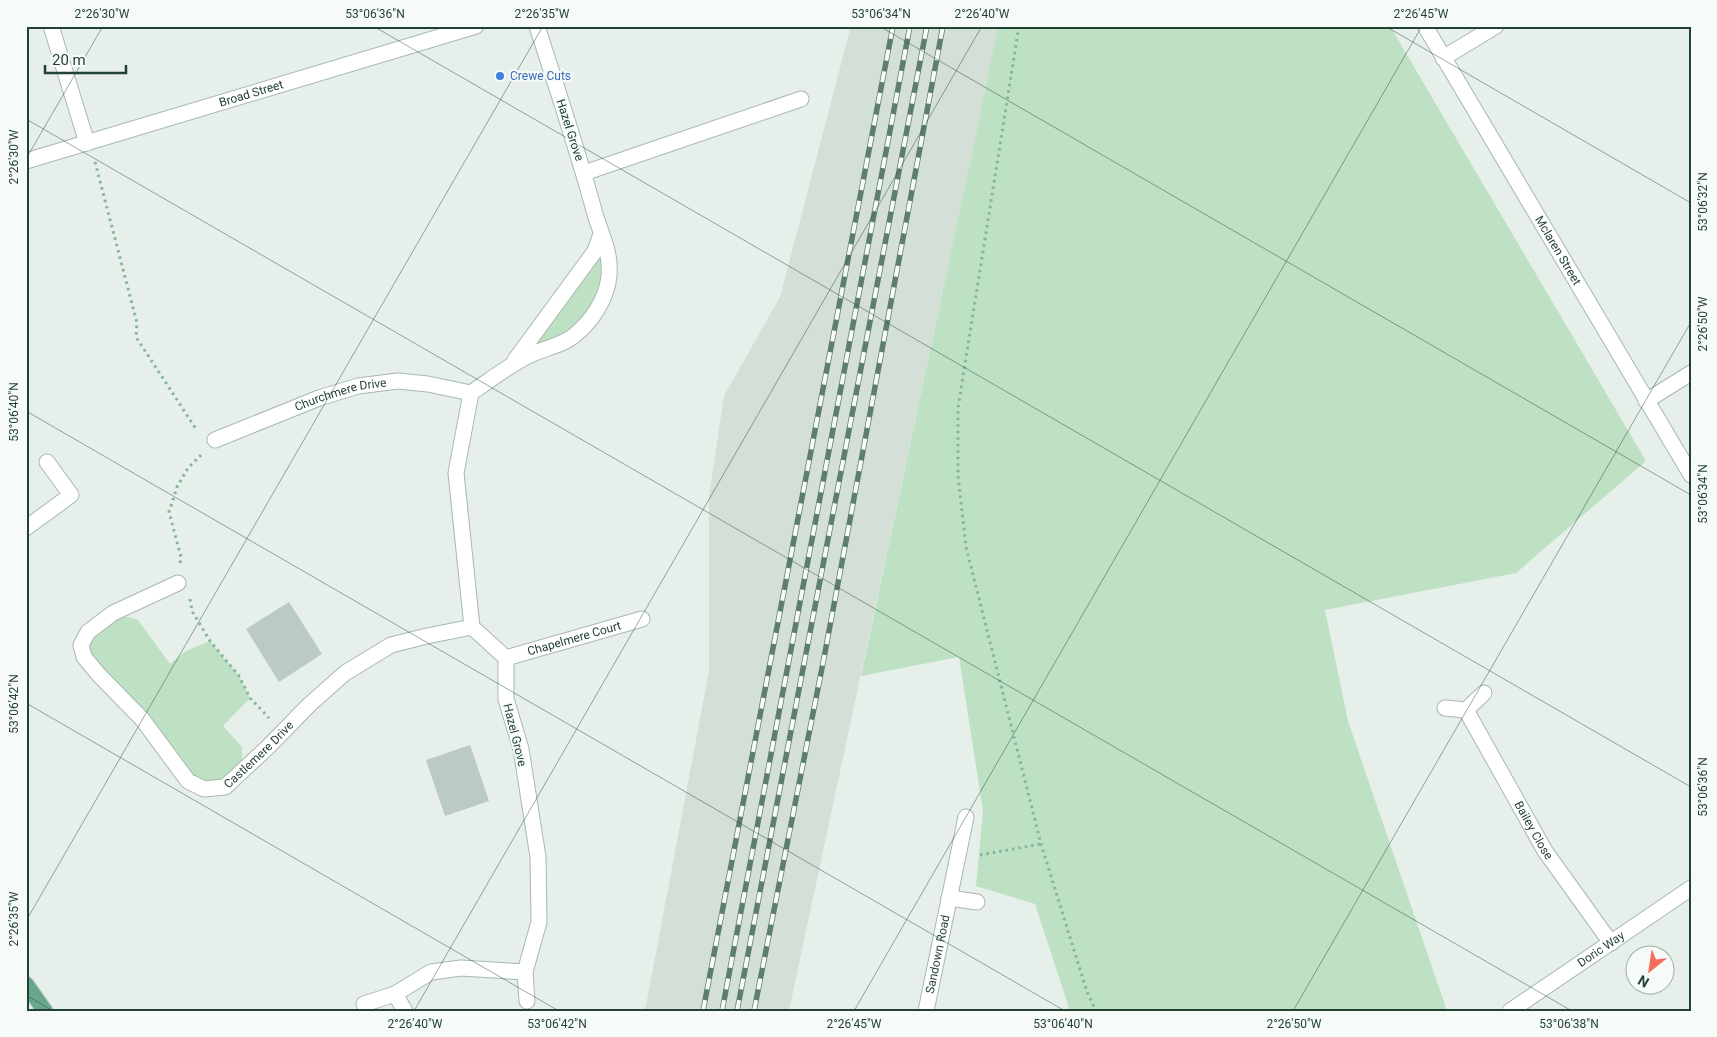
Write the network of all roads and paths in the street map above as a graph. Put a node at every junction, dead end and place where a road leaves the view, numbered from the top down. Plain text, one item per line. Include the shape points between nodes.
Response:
1 (51, 26) edge
2 (476, 26) edge
3 (537, 26) edge
4 (1019, 26) edge
5 (1425, 26) edge
6 (1496, 26) edge
7 (1444, 58) junction
8 (801, 100) dead end
9 (87, 143) junction
10 (26, 161) edge
11 (584, 173) junction
12 (601, 234) junction
13 (512, 365) junction
14 (1691, 373) edge
15 (471, 394) junction
16 (1646, 400) junction
17 (211, 443) junction
18 (47, 462) dead end
19 (1691, 475) edge
20 (26, 528) edge
21 (178, 584) junction
22 (642, 620) dead end
23 (472, 628) junction
24 (506, 658) junction
25 (1484, 693) dead end
26 (1445, 708) dead end
27 (1466, 710) junction
28 (283, 733) junction
29 (966, 817) dead end
30 (1041, 844) junction
31 (958, 860) junction
32 (1691, 888) edge
33 (949, 898) junction
34 (977, 902) dead end
35 (1611, 943) junction
36 (525, 972) junction
37 (26, 984) edge
38 (395, 994) junction
39 (527, 1001) dead end
40 (364, 1004) dead end
41 (45, 1011) edge
42 (405, 1011) edge
43 (926, 1011) edge
44 (1096, 1011) edge
45 (1510, 1011) edge

1 - 9 street
2 - 9 street, Broad Street
3 - 11 street, Hazel Grove
4 - 30 path via 958,408 958,475 966,547
5 - 7 street, Mclaren Street
6 - 7 street
7 - 16 street, Mclaren Street
8 - 11 street
9 - 10 street, Broad Street
9 - 17 path via 97,166 137,323 136,337
11 - 12 street, Hazel Grove
12 - 13 street, Hazel Grove via 595,251
12 - 13 street, Hazel Grove via 609,256 609,278 591,319 575,336
13 - 15 street, Hazel Grove
14 - 16 street
15 - 17 street, Churchmere Drive via 398,381 358,386 319,398
15 - 23 street via 456,473
16 - 19 street, Mclaren Street
17 - 21 path via 176,487 170,512 181,558
18 - 20 street via 71,495
21 - 28 path via 189,596 192,611 210,641 239,676 250,698
21 - 28 street, Castlemere Drive via 99,622 81,645 84,657 142,719 188,780 204,788 225,787
22 - 24 street, Chapelmere Court
23 - 24 street
23 - 28 street, Castlemere Drive via 391,644 345,673
24 - 36 street, Hazel Grove via 506,699 521,749 538,857 539,922
25 - 27 street
26 - 27 street
27 - 35 street, Bailey Close via 1545,851
29 - 31 street, Sandown Road
30 - 31 path
30 - 44 path via 1087,992
31 - 33 street, Sandown Road
32 - 35 street, Doric Way
33 - 34 street, Sandown Road
33 - 43 street, Sandown Road
35 - 45 street, Doric Way
36 - 38 street via 461,968 431,972
36 - 39 street, Hazel Grove
37 - 41 main road
38 - 40 street
38 - 42 street

